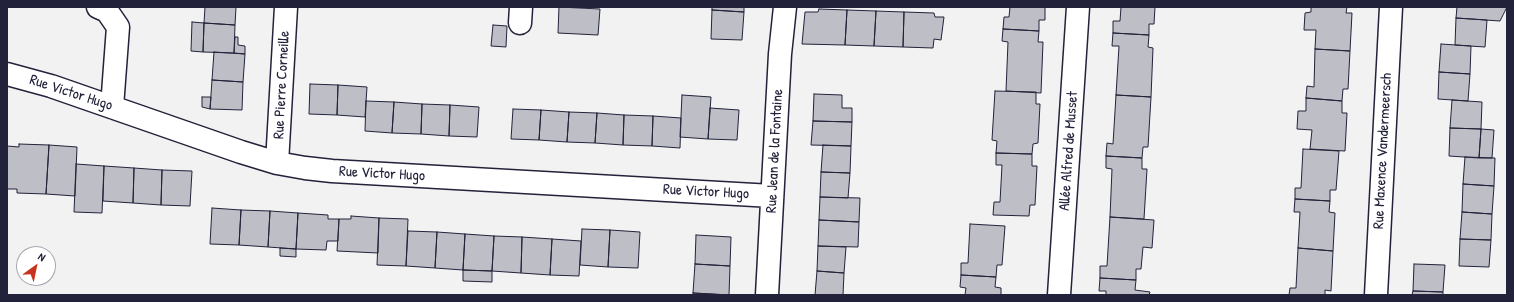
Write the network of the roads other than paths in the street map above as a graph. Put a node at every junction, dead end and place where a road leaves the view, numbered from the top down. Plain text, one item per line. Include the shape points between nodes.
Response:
1 (98, 7) edge
2 (286, 7) edge
3 (785, 7) edge
4 (1078, 7) edge
5 (1391, 7) edge
6 (7, 74) edge
7 (112, 107) junction
8 (278, 163) junction
9 (772, 196) junction
10 (767, 295) edge
11 (1059, 295) edge
12 (1376, 295) edge

1 - 7 street via 107,11 118,27
2 - 8 street, Rue Pierre Corneille
3 - 9 street, Rue Jean de la Fontaine
4 - 11 street, Allée Alfred de Musset
5 - 12 street, Rue Maxence Vandermeersch
6 - 7 street, Rue Victor Hugo
7 - 8 street, Rue Victor Hugo
8 - 9 street, Rue Victor Hugo via 332,171
9 - 10 street, Rue Jean de la Fontaine

